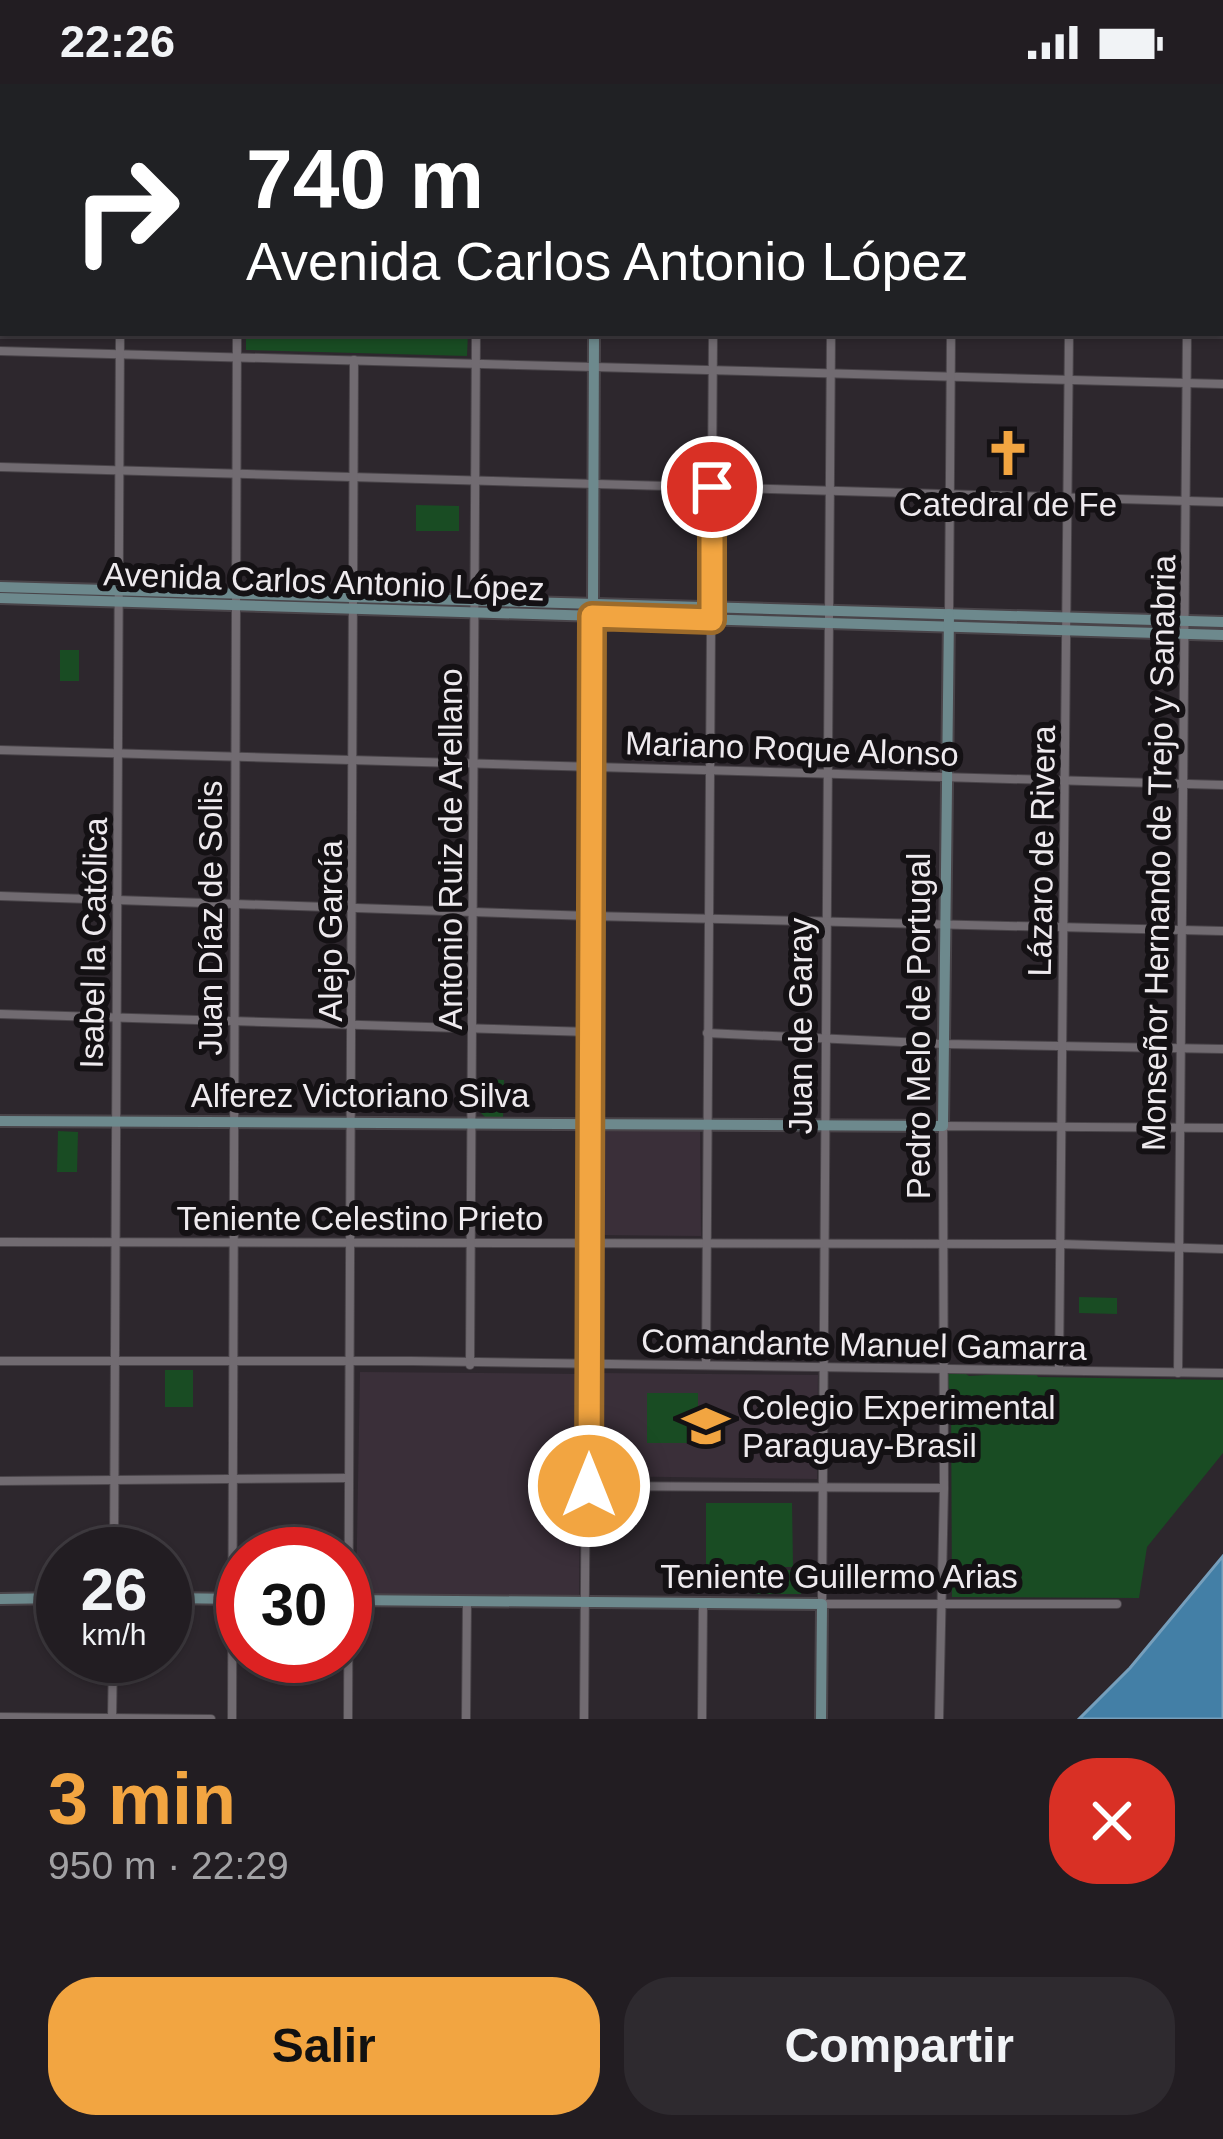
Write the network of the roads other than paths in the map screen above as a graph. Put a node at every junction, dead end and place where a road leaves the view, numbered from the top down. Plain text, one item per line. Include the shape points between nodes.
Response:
1 (120, 336) edge
2 (237, 336) edge
3 (476, 336) edge
4 (593, 336) edge
5 (713, 336) edge
6 (831, 336) edge
7 (951, 336) edge
8 (1069, 336) edge
9 (1187, 336) edge
10 (0, 351) edge
11 (120, 354) junction
12 (237, 357) junction
13 (354, 360) junction
14 (476, 363) junction
15 (593, 367) junction
16 (713, 370) junction
17 (830, 374) junction
18 (951, 377) junction
19 (1069, 380) junction
20 (1186, 383) junction
21 (1223, 384) edge
22 (0, 466) edge
23 (120, 469) junction
24 (237, 472) junction
25 (354, 479) junction
26 (474, 482) junction
27 (592, 483) junction
28 (712, 487) junction
29 (830, 490) junction
30 (950, 494) junction
31 (1068, 498) junction
32 (1185, 501) junction
33 (1223, 502) edge
34 (0, 587) edge
35 (119, 596) junction
36 (0, 598) edge
37 (236, 599) junction
38 (355, 603) junction
39 (475, 607) junction
40 (592, 610) junction
41 (712, 614) junction
42 (830, 617) junction
43 (949, 620) junction
44 (1223, 622) edge
45 (1067, 624) junction
46 (1184, 627) junction
47 (1223, 634) edge
48 (0, 750) edge
49 (120, 753) junction
50 (236, 755) junction
51 (354, 758) junction
52 (474, 762) junction
53 (592, 765) junction
54 (708, 768) junction
55 (828, 772) junction
56 (947, 777) junction
57 (1066, 780) junction
58 (1183, 784) junction
59 (1223, 785) edge
60 (0, 896) edge
61 (116, 901) junction
62 (235, 905) junction
63 (354, 909) junction
64 (473, 912) junction
65 (591, 916) junction
66 (708, 919) junction
67 (828, 922) junction
68 (946, 924) junction
69 (1064, 927) junction
70 (1181, 930) junction
71 (1223, 931) edge
72 (0, 1014) edge
73 (116, 1017) junction
74 (233, 1021) junction
75 (353, 1024) junction
76 (473, 1028) junction
77 (590, 1031) junction
78 (707, 1033) junction
79 (827, 1037) junction
80 (944, 1044) junction
81 (1063, 1046) junction
82 (1183, 1048) junction
83 (1223, 1048) edge
84 (0, 1121) edge
85 (116, 1121) junction
86 (232, 1122) junction
87 (472, 1123) junction
88 (590, 1123) junction
89 (353, 1124) junction
90 (705, 1125) junction
91 (827, 1125) junction
92 (943, 1126) junction
93 (1062, 1126) junction
94 (1179, 1127) junction
95 (1223, 1128) edge
96 (351, 1241) junction
97 (0, 1242) edge
98 (118, 1242) junction
99 (590, 1242) junction
100 (232, 1243) junction
101 (469, 1243) junction
102 (707, 1243) junction
103 (824, 1244) junction
104 (1061, 1244) junction
105 (944, 1246) junction
106 (1179, 1247) junction
107 (1223, 1249) edge
108 (0, 1361) edge
109 (232, 1361) junction
110 (116, 1363) junction
111 (350, 1364) junction
112 (470, 1364) junction
113 (706, 1365) junction
114 (589, 1366) junction
115 (824, 1367) junction
116 (944, 1368) junction
117 (1059, 1370) junction
118 (1178, 1373) junction
119 (1223, 1373) edge
120 (347, 1478) junction
121 (230, 1479) junction
122 (0, 1480) edge
123 (114, 1481) junction
124 (589, 1486) junction
125 (823, 1486) junction
126 (944, 1488) junction
127 (114, 1527) edge
128 (233, 1527) edge
129 (347, 1527) edge
130 (36, 1598) edge
131 (0, 1599) edge
132 (372, 1600) edge
133 (467, 1601) junction
134 (587, 1602) junction
135 (704, 1603) junction
136 (822, 1604) junction
137 (943, 1604) junction
138 (1117, 1604) dead end
139 (113, 1683) edge
140 (234, 1683) edge
141 (347, 1683) edge
142 (0, 1717) edge
143 (112, 1718) edge
144 (212, 1719) edge
145 (232, 1719) edge
146 (348, 1719) edge
147 (466, 1719) edge
148 (584, 1719) edge
149 (702, 1719) edge
150 (821, 1719) edge
151 (939, 1719) edge

1 - 11 street, Isabel la Católica
2 - 12 street, Juan Díaz de Solis
3 - 14 street, Antonio Ruiz de Arellano
4 - 15 street
5 - 16 street
6 - 17 street, Juan de Garay
7 - 18 street, Pedro Melo de Portugal
8 - 19 street, Lázaro de Rivera
9 - 20 street, Monseñor Hernando de Trejo y Sanabria
10 - 11 street
11 - 12 street
11 - 23 street, Isabel la Católica
12 - 13 street
12 - 24 street, Juan Díaz de Solis
13 - 14 street
13 - 25 street, Alejo García
14 - 15 street
14 - 26 street, Antonio Ruiz de Arellano
15 - 16 street
15 - 27 street
16 - 17 street
16 - 28 street
17 - 18 street
17 - 29 street, Juan de Garay
18 - 19 street
18 - 30 street, Pedro Melo de Portugal
19 - 20 street
19 - 31 street, Lázaro de Rivera
20 - 21 street
20 - 32 street, Monseñor Hernando de Trejo y Sanabria
22 - 23 street
23 - 24 street
23 - 35 street, Isabel la Católica
24 - 25 street
24 - 37 street, Juan Díaz de Solis
25 - 26 street
25 - 38 street, Alejo García
26 - 27 street
26 - 39 street, Antonio Ruiz de Arellano
27 - 28 street
27 - 40 street
28 - 29 street
28 - 41 street
29 - 30 street
29 - 42 street, Juan de Garay
30 - 31 street
30 - 43 street, Pedro Melo de Portugal
31 - 32 street
31 - 45 street, Lázaro de Rivera
32 - 33 street
32 - 46 street, Monseñor Hernando de Trejo y Sanabria
34 - 35 street, Avenida Carlos Antonio López
35 - 36 street, Avenida Carlos Antonio López
35 - 37 street, Avenida Carlos Antonio López
35 - 49 street, Isabel la Católica
37 - 38 street, Avenida Carlos Antonio López
37 - 50 street, Juan Díaz de Solis
38 - 39 street, Avenida Carlos Antonio López
38 - 51 street, Alejo García
39 - 40 street, Avenida Carlos Antonio López
39 - 52 street, Antonio Ruiz de Arellano
40 - 41 street, Avenida Carlos Antonio López
40 - 53 street
41 - 42 street, Avenida Carlos Antonio López
41 - 54 street
42 - 43 street, Avenida Carlos Antonio López
42 - 55 street, Juan de Garay
43 - 45 street, Avenida Carlos Antonio López
43 - 56 street, Pedro Melo de Portugal
44 - 46 street, Avenida Carlos Antonio López
45 - 46 street, Avenida Carlos Antonio López
45 - 57 street, Lázaro de Rivera
46 - 47 street, Avenida Carlos Antonio López
46 - 58 street, Monseñor Hernando de Trejo y Sanabria
48 - 49 street, Mariano Roque Alonso
49 - 50 street, Mariano Roque Alonso
49 - 61 street, Isabel la Católica
50 - 51 street, Mariano Roque Alonso
50 - 62 street, Juan Díaz de Solis
51 - 52 street, Mariano Roque Alonso
51 - 63 street, Alejo García
52 - 53 street, Mariano Roque Alonso
52 - 64 street, Antonio Ruiz de Arellano
53 - 54 street, Mariano Roque Alonso
53 - 65 street
54 - 55 street, Mariano Roque Alonso
54 - 66 street
55 - 56 street, Mariano Roque Alonso
55 - 67 street, Juan de Garay
56 - 57 street, Mariano Roque Alonso
56 - 68 street, Pedro Melo de Portugal
57 - 58 street, Mariano Roque Alonso
57 - 69 street, Lázaro de Rivera
58 - 59 street, Mariano Roque Alonso
58 - 70 street, Monseñor Hernando de Trejo y Sanabria
60 - 61 street
61 - 62 street
61 - 73 street, Isabel la Católica
62 - 63 street
62 - 74 street, Juan Díaz de Solis
63 - 64 street
63 - 75 street, Alejo García
64 - 65 street
64 - 76 street, Antonio Ruiz de Arellano
65 - 66 street
65 - 77 street
66 - 67 street
66 - 78 street
67 - 68 street
67 - 79 street, Juan de Garay
68 - 69 street
68 - 80 street, Pedro Melo de Portugal
69 - 70 street
69 - 81 street, Lázaro de Rivera
70 - 71 street
70 - 82 street, Monseñor Hernando de Trejo y Sanabria
72 - 73 street
73 - 74 street
73 - 85 street, Isabel la Católica
74 - 75 street
74 - 86 street, Juan Díaz de Solis
75 - 76 street
75 - 89 street, Alejo García
76 - 77 street
76 - 87 street, Antonio Ruiz de Arellano
77 - 88 street
78 - 79 street
78 - 90 street
79 - 80 street
79 - 91 street, Juan de Garay
80 - 81 street
80 - 92 street, Pedro Melo de Portugal
81 - 82 street
81 - 93 street, Lázaro de Rivera
82 - 83 street
82 - 94 street, Monseñor Hernando de Trejo y Sanabria
84 - 85 street, Alferez Victoriano Silva
85 - 86 street, Alferez Victoriano Silva
85 - 98 street, Isabel la Católica
86 - 89 street, Alferez Victoriano Silva
86 - 100 street, Juan Díaz de Solis
87 - 88 street, Alferez Victoriano Silva
87 - 89 street, Alferez Victoriano Silva
87 - 101 street, Antonio Ruiz de Arellano
88 - 90 street, Alferez Victoriano Silva
88 - 99 street
89 - 96 street, Alejo García
90 - 91 street, Alferez Victoriano Silva
90 - 102 street
91 - 92 street, Alferez Victoriano Silva
91 - 103 street, Juan de Garay
92 - 93 street, Alferez Victoriano Silva
92 - 105 street, Pedro Melo de Portugal
93 - 94 street, Alferez Victoriano Silva
93 - 104 street, Lázaro de Rivera
94 - 95 street, Alferez Victoriano Silva
94 - 106 street, Monseñor Hernando de Trejo y Sanabria
96 - 100 street, Teniente Celestino Prieto
96 - 101 street, Teniente Celestino Prieto
96 - 111 street, Alejo García
97 - 98 street, Teniente Celestino Prieto
98 - 100 street, Teniente Celestino Prieto
98 - 110 street, Isabel la Católica
99 - 101 street, Teniente Celestino Prieto
99 - 102 street, Teniente Celestino Prieto
99 - 114 street
100 - 109 street, Juan Díaz de Solis
101 - 112 street, Antonio Ruiz de Arellano
102 - 103 street, Teniente Celestino Prieto
102 - 113 street
103 - 105 street, Teniente Celestino Prieto
103 - 115 street, Juan de Garay
104 - 105 street, Teniente Celestino Prieto
104 - 106 street, Teniente Celestino Prieto
104 - 117 street, Lázaro de Rivera
105 - 116 street, Pedro Melo de Portugal
106 - 107 street, Teniente Celestino Prieto
106 - 118 street, Monseñor Hernando de Trejo y Sanabria
108 - 110 street, Comandante Manuel Gamarra
109 - 110 street, Comandante Manuel Gamarra
109 - 111 street, Comandante Manuel Gamarra
109 - 121 street, Juan Díaz de Solis
110 - 123 street, Isabel la Católica
111 - 112 street, Comandante Manuel Gamarra
111 - 120 street, Alejo García
112 - 114 street, Comandante Manuel Gamarra
113 - 114 street, Comandante Manuel Gamarra
113 - 115 street, Comandante Manuel Gamarra
114 - 124 street
115 - 116 street, Comandante Manuel Gamarra
115 - 125 street, Juan de Garay
116 - 117 street, Comandante Manuel Gamarra
116 - 126 street, Pedro Melo de Portugal
117 - 118 street, Comandante Manuel Gamarra
118 - 119 street, Comandante Manuel Gamarra
120 - 121 street
120 - 129 street, Alejo García
121 - 123 street
121 - 128 street, Juan Díaz de Solis
122 - 123 street
123 - 127 street, Isabel la Católica
124 - 125 street
124 - 134 street
125 - 126 street
125 - 136 street, Juan de Garay
126 - 137 street, Pedro Melo de Portugal
130 - 131 street
132 - 133 street, Teniente Guillermo Arias
133 - 134 street, Teniente Guillermo Arias
133 - 147 street
134 - 135 street, Teniente Guillermo Arias
134 - 148 street
135 - 136 street, Teniente Guillermo Arias
135 - 149 street
136 - 137 street, Teniente Guillermo Arias
136 - 150 street, Juan de Garay
137 - 138 street, Teniente Guillermo Arias
137 - 151 street, Pedro Melo de Portugal
139 - 143 street
140 - 145 street, Juan Díaz de Solis
141 - 146 street, Alejo García
142 - 143 street
143 - 144 street

